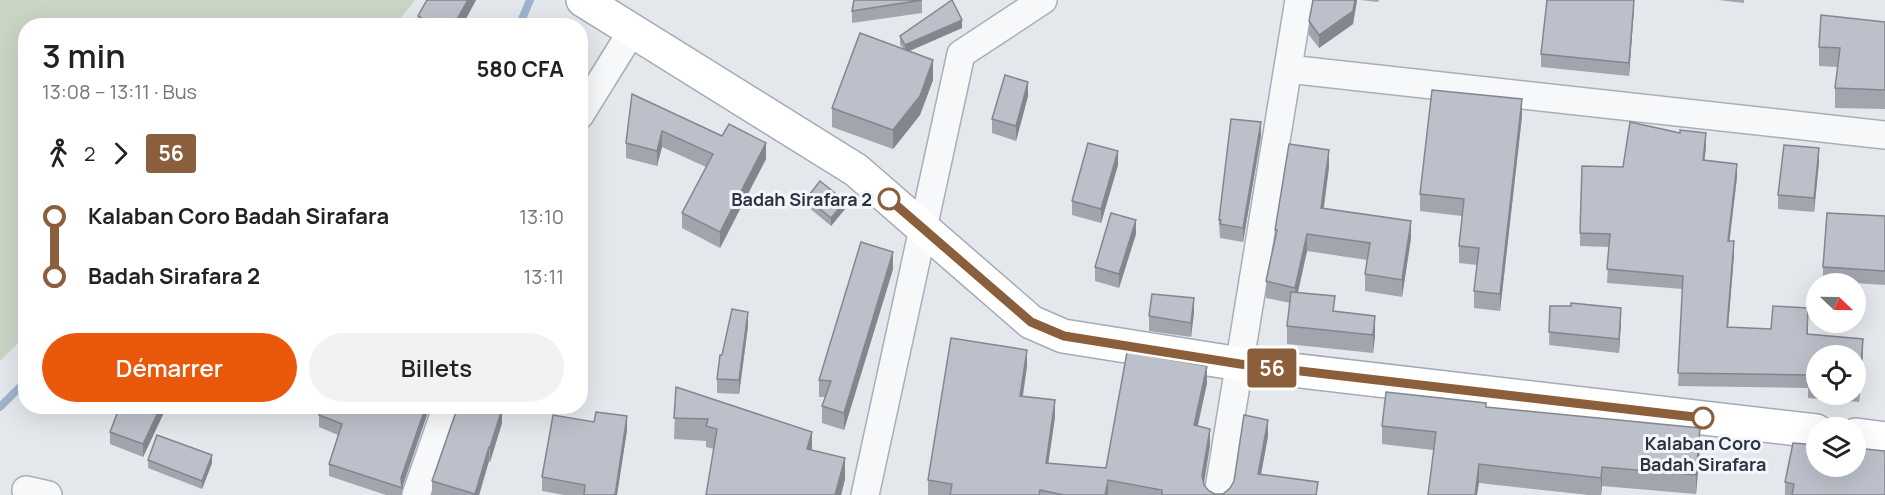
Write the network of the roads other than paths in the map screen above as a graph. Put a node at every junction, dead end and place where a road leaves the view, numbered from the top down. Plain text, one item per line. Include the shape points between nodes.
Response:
1 (1043, 0) edge
2 (1299, 0) edge
3 (589, 4) edge
4 (632, 32) junction
5 (1288, 69) junction
6 (588, 102) edge
7 (1885, 135) edge
8 (923, 228) junction
9 (1240, 364) junction
10 (444, 414) edge
11 (1806, 430) edge
12 (1866, 436) edge
13 (1885, 439) edge
14 (416, 495) edge
15 (865, 495) edge
16 (1218, 495) edge

1 - 8 street via 961,54
2 - 5 street
3 - 4 main road
4 - 6 street
4 - 8 main road via 856,170
5 - 7 street
5 - 9 street
8 - 9 main road via 1031,322 1064,336
8 - 15 street
9 - 11 main road
9 - 16 street
10 - 14 street
12 - 13 main road

